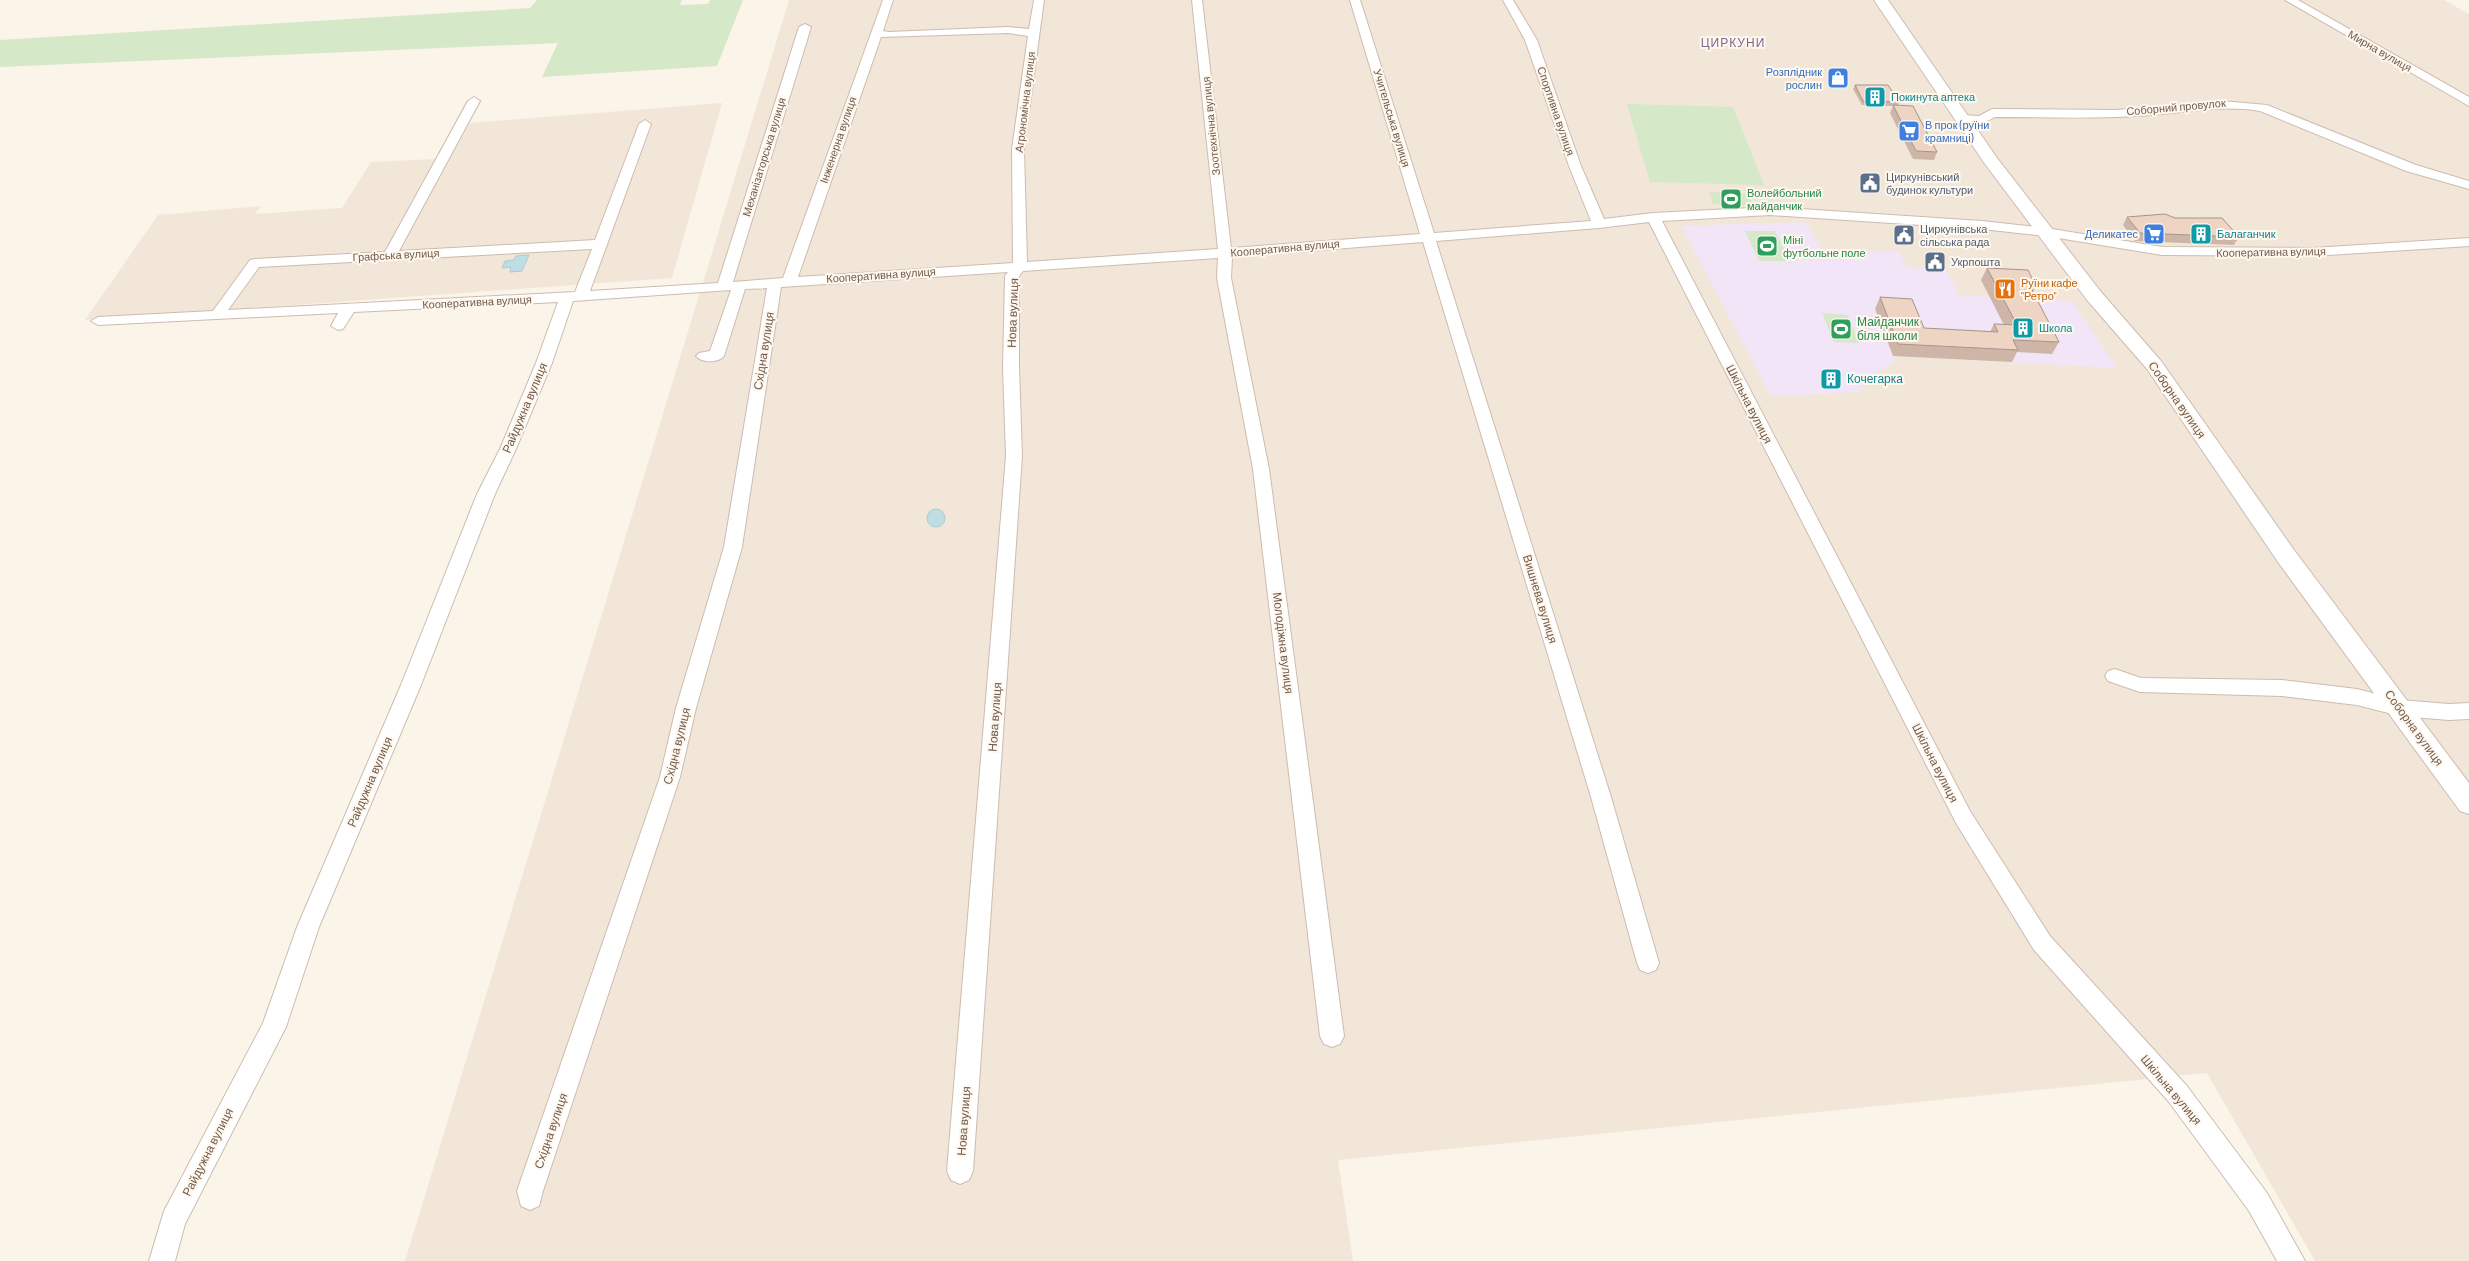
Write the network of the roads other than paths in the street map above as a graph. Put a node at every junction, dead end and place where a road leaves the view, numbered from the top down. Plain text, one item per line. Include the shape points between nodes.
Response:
1 (888, 0) edge
2 (1039, 0) edge
3 (1197, 0) edge
4 (1356, 0) edge
5 (1508, 0) edge
6 (1880, 0) edge
7 (2290, 0) edge
8 (805, 28) dead end
9 (875, 33) junction
10 (1034, 33) junction
11 (474, 102) dead end
12 (2469, 102) edge
13 (1962, 120) junction
14 (644, 124) dead end
15 (2469, 185) edge
16 (1652, 218) junction
17 (1599, 224) junction
18 (2046, 232) junction
19 (1429, 236) junction
20 (2469, 242) edge
21 (602, 244) junction
22 (1225, 253) junction
23 (390, 255) junction
24 (1020, 265) junction
25 (782, 282) junction
26 (740, 284) junction
27 (724, 286) junction
28 (574, 297) junction
29 (468, 302) junction
30 (349, 308) junction
31 (217, 315) junction
32 (460, 318) dead end
33 (98, 321) dead end
34 (338, 326) dead end
35 (704, 356) dead end
36 (2114, 676) dead end
37 (2400, 708) junction
38 (2469, 710) edge
39 (2469, 803) edge
40 (1648, 963) dead end
41 (1332, 1036) dead end
42 (960, 1171) dead end
43 (530, 1197) dead end
44 (162, 1261) edge
45 (2292, 1261) edge

1 - 9 street, Інженерна вулиця
2 - 10 street, Агрономічна вулиця
3 - 22 street, Зоотехнічна вулиця
4 - 19 street, Учительська вулиця
5 - 17 street, Спортивна вулиця via 1531,40
6 - 13 street, Соборна вулиця
7 - 12 street, Мирна вулиця
8 - 27 street, Механізаторська вулиця
9 - 10 street via 1026,30
9 - 25 street, Інженерна вулиця
10 - 24 street, Агрономічна вулиця via 1018,149
11 - 23 street
13 - 15 street, Соборний провулок via 1981,120 1992,113 2156,112 2242,104 2263,108 2411,168
13 - 18 street, Соборна вулиця
14 - 21 street
16 - 17 street, Кооперативна вулиця
16 - 18 street, Кооперативна вулиця via 1770,211
16 - 45 street, Шкільна вулиця via 1963,817 2042,943 2178,1094 2258,1202
17 - 19 street, Кооперативна вулиця
18 - 20 street, Кооперативна вулиця via 2162,251 2233,253 2312,252
18 - 37 street, Соборна вулиця via 2094,296 2154,365 2286,556
19 - 22 street, Кооперативна вулиця
19 - 40 street, Вишнева вулиця
21 - 23 street, Графська вулиця
21 - 28 street
22 - 24 street, Кооперативна вулиця
22 - 41 street, Молодіжна вулиця via 1224,278 1261,469
23 - 31 street, Графська вулиця via 255,263
24 - 25 street, Кооперативна вулиця
24 - 42 street, Нова вулиця via 1012,276 1014,456
25 - 26 street, Кооперативна вулиця
25 - 43 street, Східна вулиця via 733,547 686,708 670,777
26 - 27 street, Кооперативна вулиця
26 - 35 street via 716,356
27 - 28 street, Кооперативна вулиця
28 - 29 street, Кооперативна вулиця
28 - 44 street, Райдужна вулиця via 486,494 411,685 308,927 274,1027 173,1220
29 - 30 street, Кооперативна вулиця
29 - 32 street
30 - 31 street, Кооперативна вулиця
30 - 34 street
31 - 33 street, Кооперативна вулиця
36 - 37 street via 2140,686 2282,688 2358,697
37 - 38 street via 2449,712
37 - 39 street, Соборна вулиця

